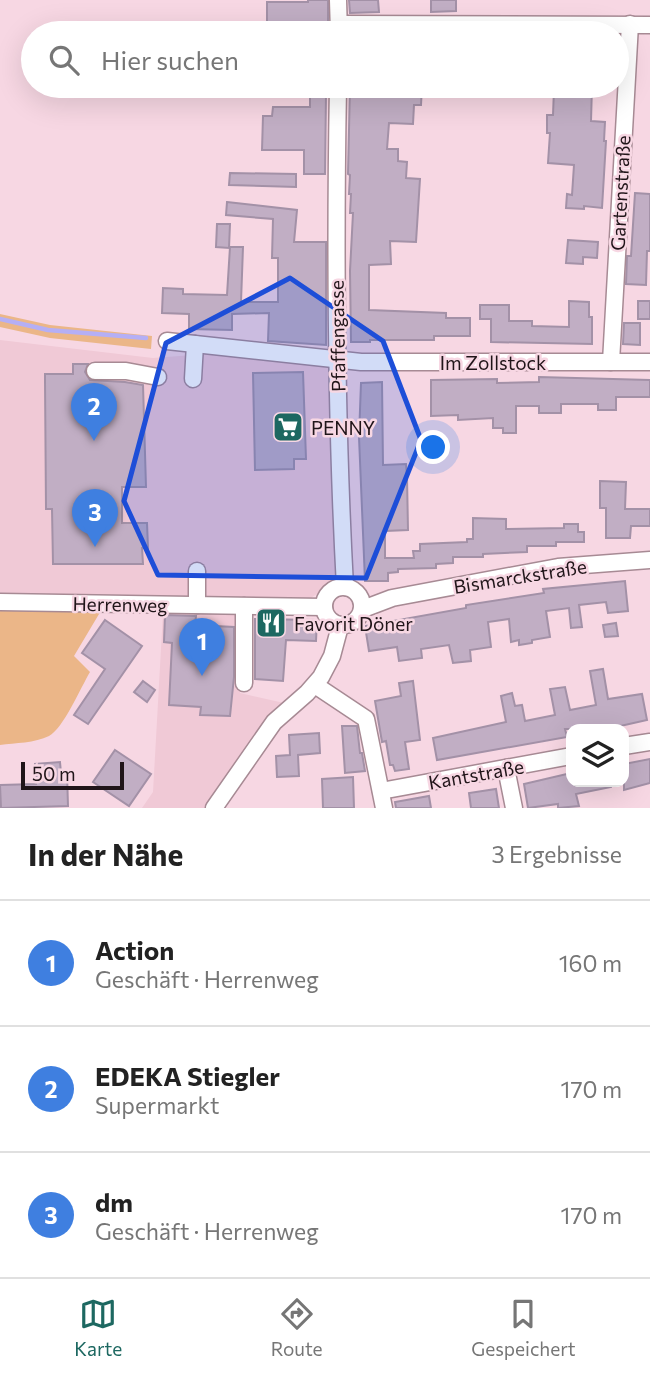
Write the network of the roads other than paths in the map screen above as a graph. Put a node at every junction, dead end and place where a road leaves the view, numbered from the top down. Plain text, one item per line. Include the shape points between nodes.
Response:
1 (338, 0) edge
2 (339, 21) edge
3 (630, 24) joint
4 (650, 25) edge
5 (629, 42) edge
6 (338, 98) edge
7 (626, 98) edge
8 (167, 341) dead end
9 (195, 344) junction
10 (337, 360) junction
11 (611, 362) junction
12 (650, 362) edge
13 (94, 371) dead end
14 (158, 377) dead end
15 (194, 379) dead end
16 (650, 560) edge
17 (197, 571) dead end
18 (345, 587) junction
19 (0, 602) edge
20 (361, 602) junction
21 (197, 605) junction
22 (244, 606) junction
23 (324, 607) junction
24 (340, 626) junction
25 (244, 683) dead end
26 (315, 685) junction
27 (650, 742) edge
28 (629, 746) edge
29 (566, 757) edge
30 (506, 768) junction
31 (381, 791) junction
32 (214, 808) edge
33 (384, 808) edge
34 (514, 808) edge

1 - 2 street
3 - 4 street
3 - 5 street, Gartenstraße
6 - 10 street, Pfaffengasse
7 - 11 street, Gartenstraße
8 - 9 street, Im Zollstock
9 - 10 street, Im Zollstock
9 - 15 street
10 - 11 street, Im Zollstock
10 - 18 street, Pfaffengasse
11 - 12 street, Im Zollstock
13 - 14 street
16 - 20 street, Bismarckstraße via 558,567
17 - 21 street
18 - 20 street
18 - 23 street via 328,595
19 - 21 street, Herrenweg
20 - 24 street via 355,622
21 - 22 street, Herrenweg
22 - 23 street, Herrenweg
22 - 25 street
23 - 24 street via 329,619
24 - 26 street via 328,666
26 - 31 street via 366,719
26 - 32 street via 274,722
27 - 28 street
29 - 30 street, Kantstraße
30 - 31 street, Kantstraße
30 - 34 street
31 - 33 street

